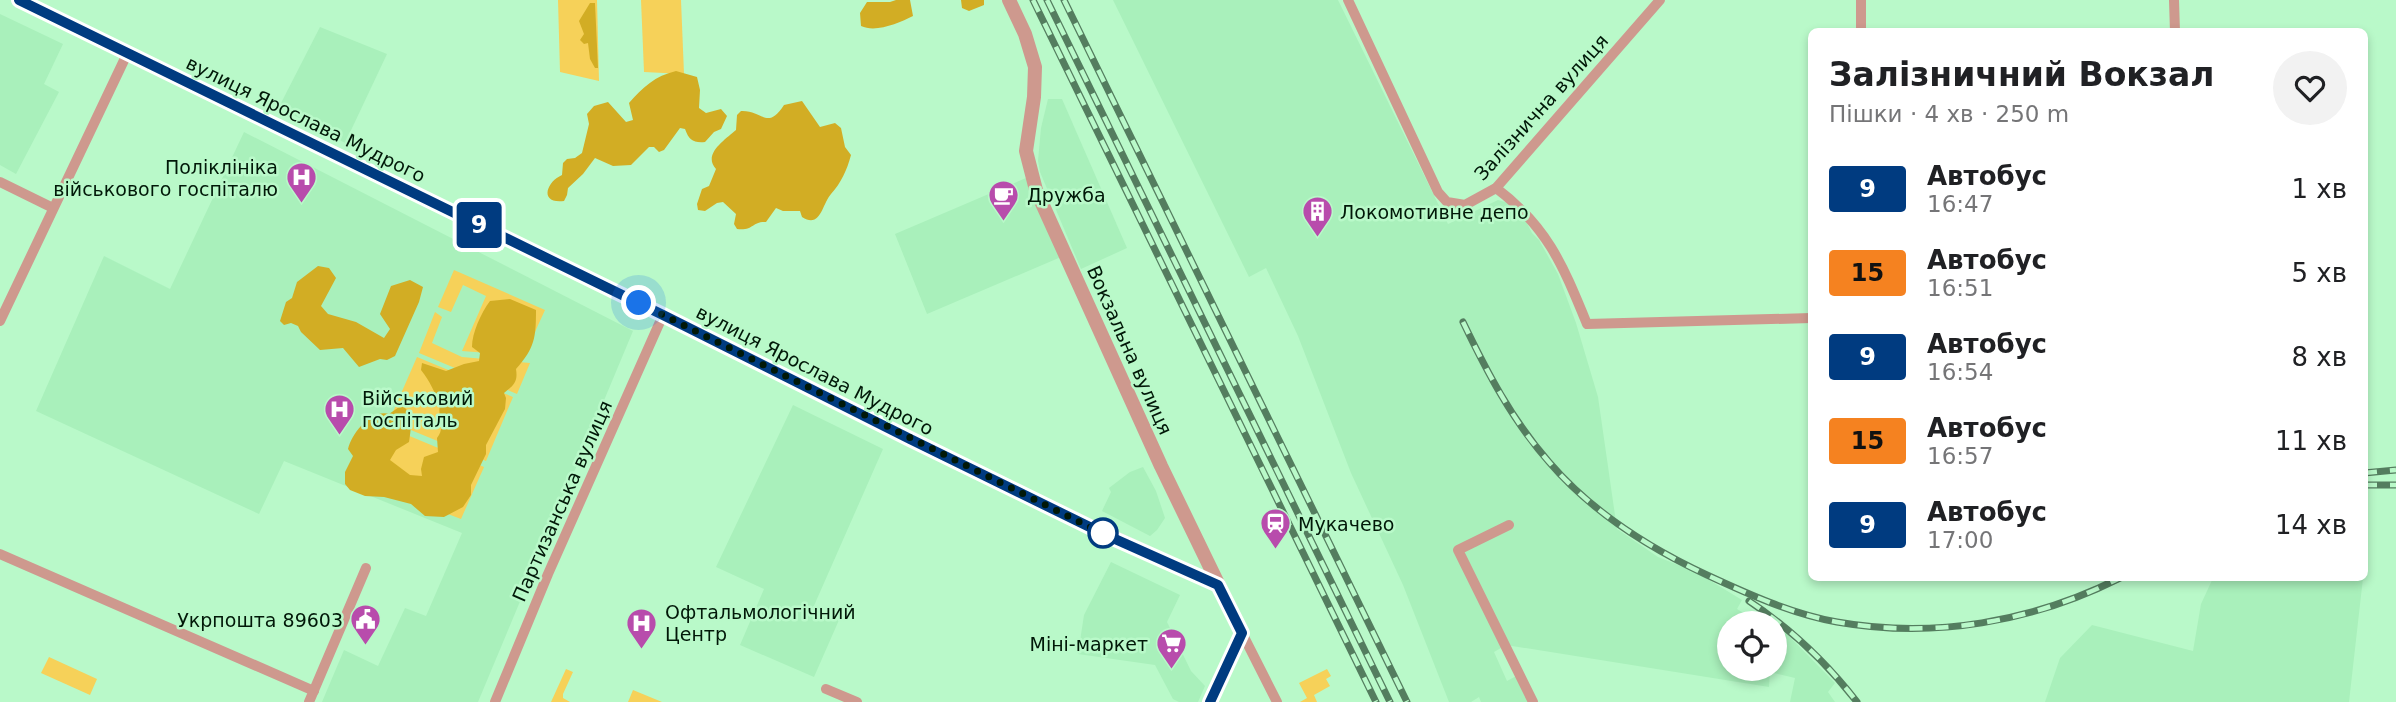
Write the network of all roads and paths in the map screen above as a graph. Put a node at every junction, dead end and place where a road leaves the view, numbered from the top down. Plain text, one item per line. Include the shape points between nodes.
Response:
1 (19, 0) edge
2 (1009, 0) edge
3 (1348, 0) edge
4 (1660, 0) edge
5 (1861, 0) edge
6 (2174, 0) edge
7 (1861, 28) edge
8 (2175, 28) edge
9 (127, 54) junction
10 (0, 182) edge
11 (1496, 188) junction
12 (52, 208) junction
13 (663, 315) junction
14 (1808, 318) edge
15 (0, 321) edge
16 (1509, 526) dead end
17 (0, 554) edge
18 (366, 568) dead end
19 (1218, 585) junction
20 (1242, 633) junction
21 (826, 689) dead end
22 (313, 691) junction
23 (309, 702) edge
24 (495, 702) edge
25 (857, 702) edge
26 (1210, 702) edge
27 (1277, 702) edge
28 (1533, 702) edge

1 - 9 street, вулиця Ярослава Мудрого
2 - 19 street, Вокзальна вулиця via 1035,67 1026,152 1036,190
3 - 11 street, Залізнична вулиця via 1438,192 1447,202 1465,205
4 - 11 street, Залізнична вулиця
5 - 7 street
6 - 8 street
9 - 12 street
9 - 13 street, вулиця Ярослава Мудрого
10 - 12 street
11 - 14 street via 1528,215 1552,245 1587,324
12 - 15 street
13 - 19 street, вулиця Ярослава Мудрого via 1020,493
13 - 24 street, Партизанська вулиця
16 - 28 street via 1458,550
17 - 22 street
18 - 22 street
19 - 20 street, Вокзальна вулиця
20 - 26 street
20 - 27 street, Вокзальна вулиця
21 - 25 street
22 - 23 street

